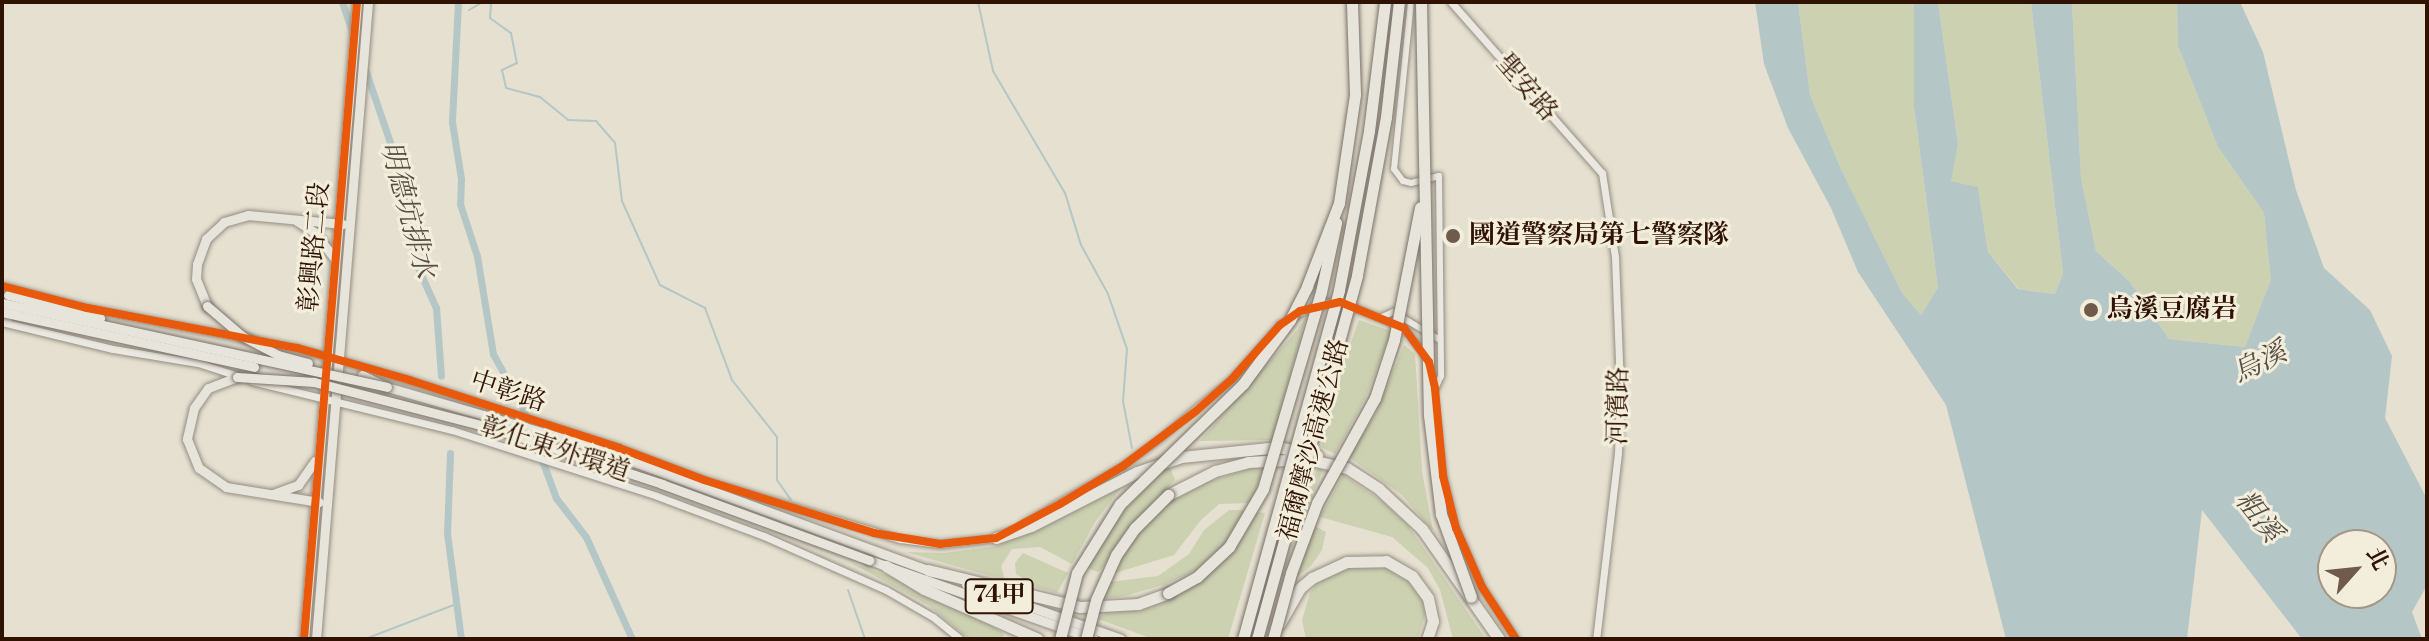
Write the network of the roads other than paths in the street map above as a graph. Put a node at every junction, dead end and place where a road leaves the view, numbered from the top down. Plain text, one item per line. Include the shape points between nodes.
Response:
1 (357, 2) edge
2 (368, 2) edge
3 (1352, 2) edge
4 (1385, 2) edge
5 (1399, 2) edge
6 (1411, 2) edge
7 (1421, 2) edge
8 (1451, 2) edge
9 (1602, 173) joint
10 (1423, 198) junction
11 (1339, 203) junction
12 (294, 219) junction
13 (337, 224) junction
14 (350, 224) junction
15 (334, 258) junction
16 (4, 294) edge
17 (87, 308) junction
18 (124, 314) junction
19 (1382, 317) junction
20 (3, 318) edge
21 (136, 336) junction
22 (82, 340) junction
23 (1440, 340) junction
24 (113, 349) junction
25 (332, 359) junction
26 (314, 382) junction
27 (387, 387) junction
28 (1435, 389) junction
29 (328, 401) junction
30 (317, 458) junction
31 (1347, 468) junction
32 (268, 495) junction
33 (315, 502) junction
34 (327, 504) junction
35 (996, 538) junction
36 (886, 566) junction
37 (928, 570) junction
38 (1471, 597) junction
39 (304, 639) edge
40 (316, 639) edge
41 (960, 639) edge
42 (1038, 639) edge
43 (1060, 639) edge
44 (1086, 639) edge
45 (1094, 639) edge
46 (1121, 639) edge
47 (1243, 639) edge
48 (1257, 639) edge
49 (1274, 639) edge
50 (1427, 639) edge
51 (1499, 639) edge
52 (1516, 639) edge
53 (1596, 639) edge

1 - 13 main road, 彰興路二段
2 - 14 main road, 彰興路二段
3 - 11 highway, bridge via 1355,94
4 - 47 highway, 福爾摩沙高速公路, bridge via 1369,131 1339,290
5 - 48 highway, 福爾摩沙高速公路, bridge via 1386,117 1357,275
6 - 23 street via 1394,169 1411,183 1439,176
7 - 10 highway, bridge
8 - 9 street, 聖安路
9 - 53 street, 河濱路 via 1615,257 1620,387 1618,453
10 - 38 highway, bridge via 1434,472 1441,514
10 - 49 highway, bridge via 1394,340 1375,398 1313,513
11 - 37 highway, bridge via 1321,292 1263,489 1229,547 1197,577 1138,604 1080,607
11 - 43 highway, bridge via 1307,286 1263,359 1222,407 1120,504 1089,550 1077,573
12 - 13 main road
12 - 15 main road via 314,232
12 - 27 main road, bridge via 237,216 214,230 200,250 196,279 207,306 242,336 278,355 362,375
13 - 14 main road
13 - 15 main road, 彰興路二段
14 - 25 main road, 彰興路二段
15 - 25 main road, 彰興路二段
16 - 17 street, 中彰路
16 - 21 main road, 彰化東外環道 / 74甲, bridge
17 - 18 street, 中彰路
17 - 22 street
18 - 24 street
18 - 25 street, 中彰路
19 - 23 street via 1393,312
19 - 28 street via 1415,339 1429,362
19 - 35 street via 1340,302 1300,311 1280,325 1232,379 1161,438 1060,504
20 - 21 main road, 彰化東外環道 / 74甲, bridge
20 - 22 street, 中彰路
21 - 26 main road, 彰化東外環道 / 74甲, bridge
21 - 27 main road, 彰化東外環道 / 74甲, bridge
22 - 24 street, 中彰路
23 - 28 street via 1441,376
24 - 29 street, 中彰路 via 198,363
25 - 29 main road, 彰興路二段
25 - 35 street, 中彰路 via 900,539 940,544
26 - 32 main road, bridge via 248,375 208,388 194,408 187,439 199,468 226,487
26 - 36 main road, 彰化東外環道 / 74甲, bridge via 515,435
27 - 37 main road, 彰化東外環道 / 74甲 via 593,447
28 - 52 street via 1443,476 1456,528 1482,587
29 - 30 main road, 彰興路二段
29 - 34 main road, 彰興路二段
29 - 41 street, 中彰路 via 534,454 764,536 912,604
30 - 32 main road via 298,485
30 - 33 main road, 彰興路二段
31 - 35 highway via 1278,447 1181,457
31 - 38 highway, bridge via 1399,505
31 - 44 highway, bridge via 1306,459 1248,462 1215,471 1168,495 1116,555
32 - 33 main road
33 - 34 main road
33 - 39 main road, 彰興路二段
34 - 40 main road, 彰興路二段
36 - 42 highway via 924,589
36 - 45 main road, 彰化東外環道 / 74甲
37 - 46 main road, 彰化東外環道 / 74甲
38 - 51 highway
49 - 50 highway, bridge via 1300,588 1328,569 1365,560 1402,568 1422,586 1433,607

